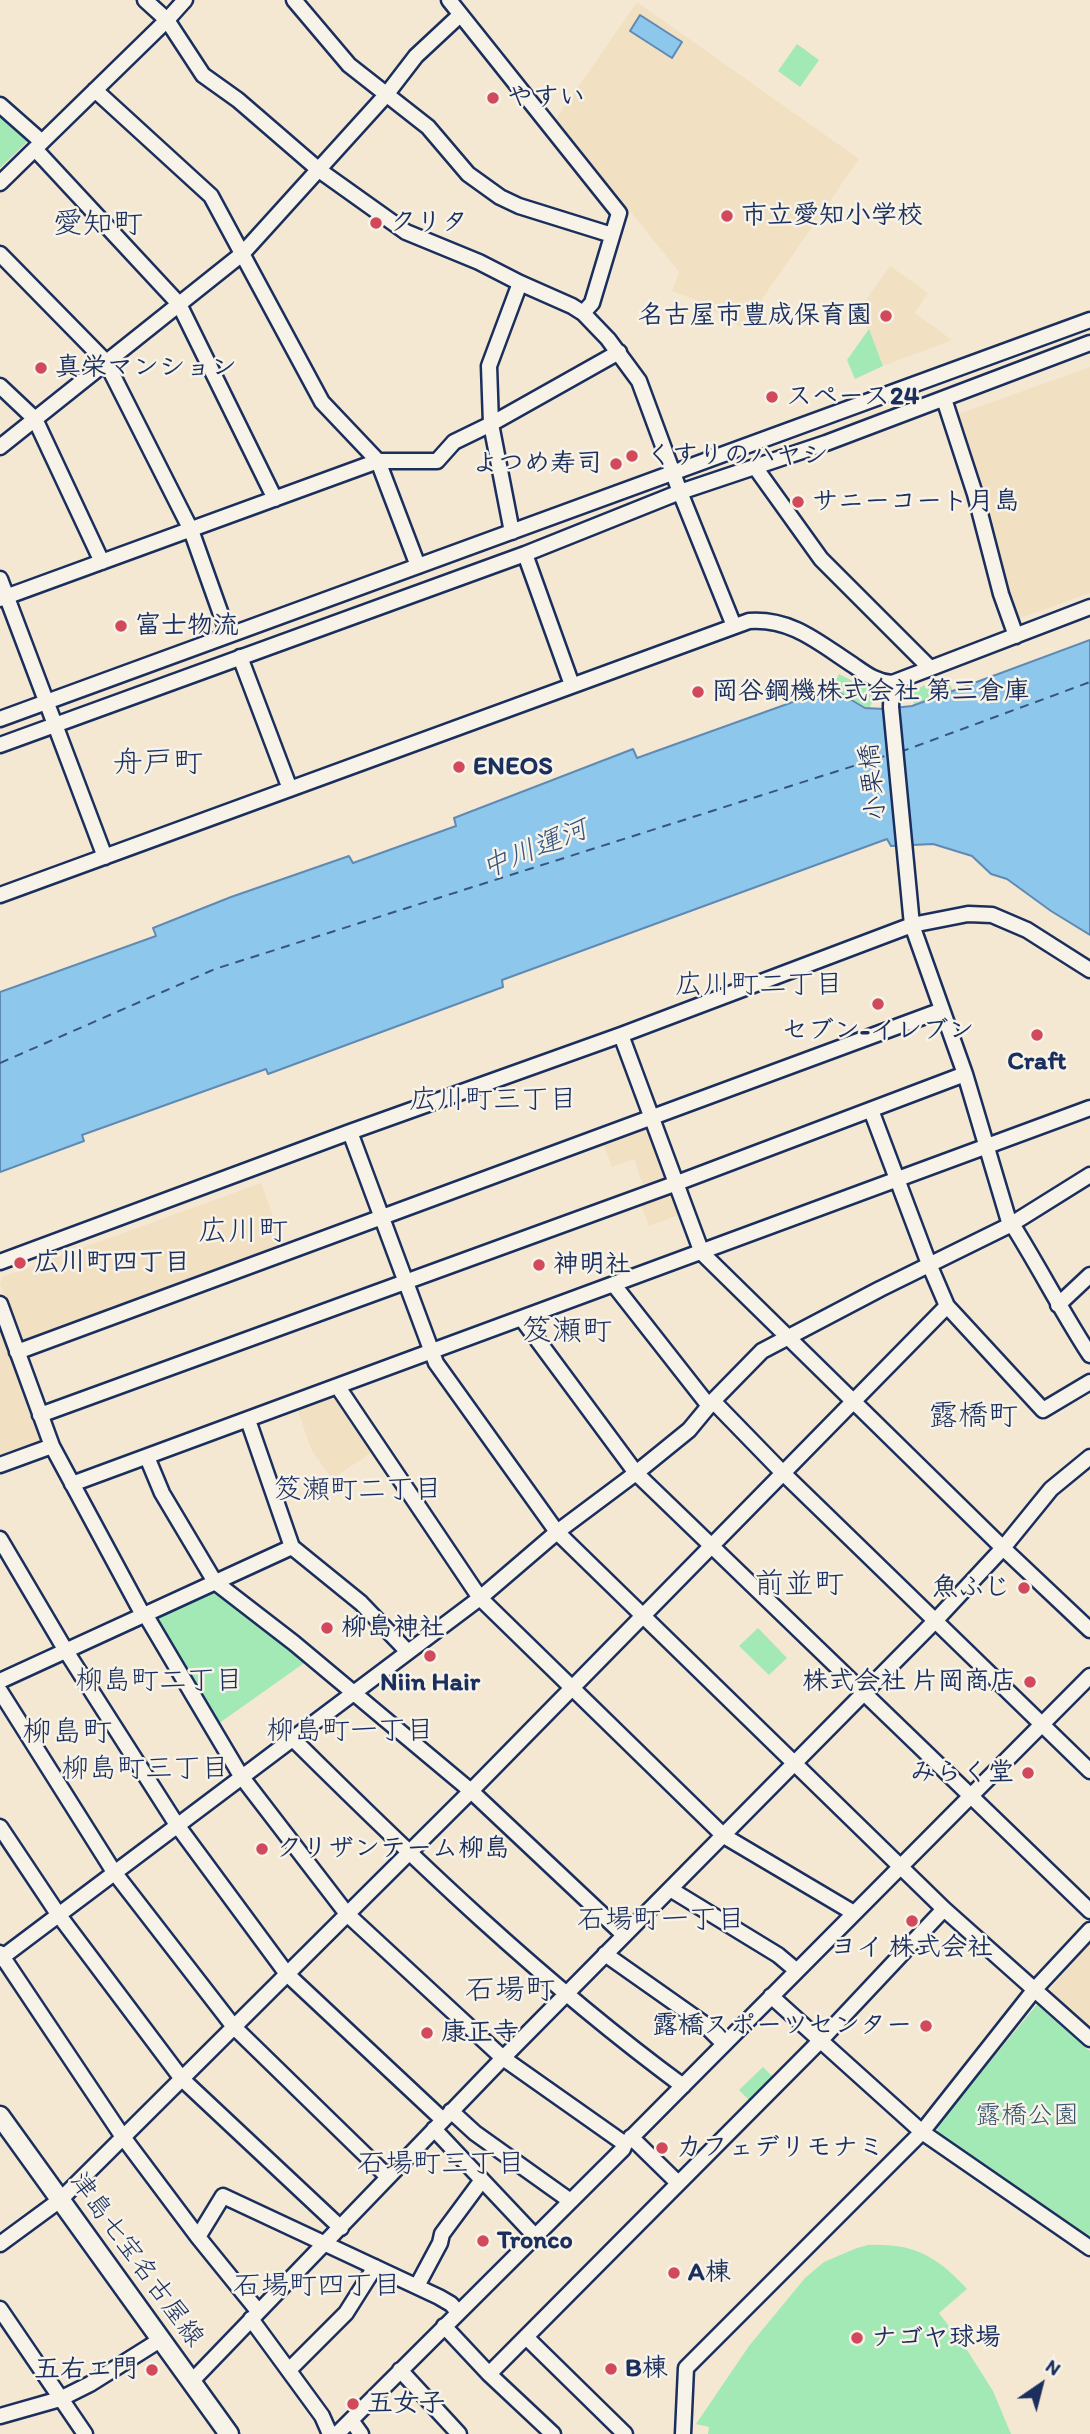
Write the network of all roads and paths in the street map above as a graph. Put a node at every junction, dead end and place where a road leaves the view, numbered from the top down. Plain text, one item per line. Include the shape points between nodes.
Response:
1 (145, 0) edge
2 (185, 0) edge
3 (294, 0) edge
4 (449, 0) edge
5 (460, 15) junction
6 (167, 20) junction
7 (95, 90) junction
8 (386, 95) junction
9 (0, 106) edge
10 (38, 145) junction
11 (318, 170) junction
12 (0, 183) edge
13 (612, 235) junction
14 (0, 254) edge
15 (242, 254) junction
16 (520, 283) junction
17 (178, 304) junction
18 (583, 313) junction
19 (1090, 320) edge
20 (1090, 343) edge
21 (620, 352) junction
22 (106, 362) junction
23 (0, 386) edge
24 (944, 400) junction
25 (35, 419) junction
26 (491, 424) junction
27 (0, 447) edge
28 (378, 461) junction
29 (755, 467) junction
30 (672, 471) junction
31 (680, 492) junction
32 (275, 499) junction
33 (191, 530) junction
34 (512, 532) junction
35 (525, 554) junction
36 (102, 562) junction
37 (418, 566) junction
38 (0, 579) edge
39 (3, 598) edge
40 (1090, 607) edge
41 (734, 626) junction
42 (228, 634) junction
43 (1016, 636) junction
44 (240, 657) junction
45 (929, 667) junction
46 (892, 683) junction
47 (572, 685) junction
48 (45, 703) junction
49 (0, 719) edge
50 (54, 725) junction
51 (0, 745) edge
52 (290, 789) junction
53 (105, 857) junction
54 (0, 895) edge
55 (912, 925) junction
56 (1090, 970) edge
57 (942, 1010) junction
58 (621, 1035) junction
59 (965, 1074) junction
60 (1090, 1108) edge
61 (871, 1110) junction
62 (652, 1119) junction
63 (350, 1132) junction
64 (988, 1146) junction
65 (1090, 1175) edge
66 (898, 1180) junction
67 (677, 1183) junction
68 (381, 1217) junction
69 (1011, 1224) junction
70 (702, 1253) junction
71 (0, 1262) edge
72 (929, 1264) junction
73 (1090, 1275) edge
74 (405, 1282) junction
75 (614, 1285) junction
76 (0, 1304) edge
77 (1058, 1305) junction
78 (947, 1306) junction
79 (522, 1319) junction
80 (786, 1336) junction
81 (17, 1352) junction
82 (432, 1353) junction
83 (1090, 1355) edge
84 (1090, 1382) edge
85 (338, 1387) junction
86 (854, 1402) junction
87 (711, 1404) junction
88 (40, 1415) junction
89 (247, 1420) junction
90 (52, 1446) junction
91 (147, 1457) junction
92 (1090, 1457) edge
93 (0, 1465) edge
94 (636, 1473) junction
95 (783, 1474) junction
96 (72, 1484) junction
97 (557, 1532) junction
98 (0, 1539) edge
99 (292, 1547) junction
100 (712, 1547) junction
101 (1003, 1548) junction
102 (215, 1582) junction
103 (480, 1598) junction
104 (144, 1615) junction
105 (644, 1616) junction
106 (936, 1620) junction
107 (1090, 1630) edge
108 (66, 1651) junction
109 (408, 1652) junction
110 (1090, 1676) edge
111 (0, 1681) edge
112 (573, 1688) junction
113 (0, 1691) edge
114 (354, 1693) junction
115 (863, 1694) junction
116 (1040, 1725) junction
117 (292, 1738) junction
118 (795, 1764) junction
119 (1090, 1771) edge
120 (241, 1776) junction
121 (471, 1791) junction
122 (969, 1797) junction
123 (177, 1825) junction
124 (0, 1827) edge
125 (724, 1836) junction
126 (407, 1853) junction
127 (900, 1866) junction
128 (114, 1872) junction
129 (670, 1888) junction
130 (944, 1909) junction
131 (1090, 1911) edge
132 (854, 1913) junction
133 (58, 1914) junction
134 (347, 1914) junction
135 (1090, 1930) edge
136 (624, 1935) junction
137 (605, 1954) junction
138 (1, 1956) edge
139 (797, 1971) junction
140 (286, 1974) junction
141 (1035, 1989) junction
142 (565, 1995) junction
143 (771, 1996) junction
144 (233, 2027) junction
145 (1090, 2039) edge
146 (820, 2042) junction
147 (724, 2044) junction
148 (503, 2058) junction
149 (181, 2079) junction
150 (683, 2085) junction
151 (0, 2116) edge
152 (443, 2120) junction
153 (922, 2132) junction
154 (123, 2137) junction
155 (628, 2140) junction
156 (388, 2177) junction
157 (482, 2180) junction
158 (678, 2183) junction
159 (60, 2200) junction
160 (569, 2200) junction
161 (341, 2228) junction
162 (534, 2235) junction
163 (198, 2237) junction
164 (0, 2244) edge
165 (325, 2244) junction
166 (1090, 2248) edge
167 (375, 2267) junction
168 (417, 2286) junction
169 (0, 2309) edge
170 (458, 2312) junction
171 (254, 2315) junction
172 (444, 2326) junction
173 (527, 2337) junction
174 (160, 2340) junction
175 (289, 2370) junction
176 (400, 2370) junction
177 (489, 2374) junction
178 (191, 2382) junction
179 (60, 2399) junction
180 (0, 2416) edge
181 (351, 2420) junction
182 (85, 2434) edge
183 (229, 2434) edge
184 (330, 2434) edge
185 (337, 2434) edge
186 (361, 2434) edge
187 (459, 2434) edge
188 (553, 2434) edge
189 (625, 2434) edge
190 (683, 2434) edge

1 - 6 street
2 - 6 street
3 - 8 street via 349,65
4 - 5 street
5 - 8 street via 416,56
5 - 13 street via 619,212
6 - 7 street
6 - 11 street via 203,75
7 - 10 street
7 - 15 street via 211,196
8 - 11 street
8 - 13 street via 428,127 468,174 500,197
9 - 10 street
10 - 12 street
10 - 17 street
11 - 15 street
11 - 16 street via 406,232
13 - 18 street via 592,303
14 - 22 street
15 - 17 street
15 - 28 street via 322,402
16 - 18 street
16 - 26 street via 489,366
17 - 22 street
17 - 32 street
18 - 21 street
19 - 30 street
20 - 24 street
21 - 26 street
21 - 30 street via 639,381
22 - 25 street
22 - 33 street
23 - 25 street
24 - 29 street
24 - 43 street
25 - 27 street
25 - 36 street
26 - 28 street via 454,442 437,461
26 - 34 street
28 - 32 street
28 - 37 street
29 - 31 street
29 - 45 street via 821,559
30 - 31 street
30 - 34 street
31 - 35 street
31 - 41 street
32 - 33 street
33 - 36 street
33 - 42 street
34 - 37 street
35 - 44 street
35 - 47 street
36 - 39 street
37 - 42 street
38 - 39 street
39 - 48 street
40 - 43 street
41 - 46 street via 749,621 783,623 880,682
41 - 47 street
42 - 48 street
43 - 45 street
44 - 50 street
44 - 52 street
45 - 46 street
46 - 55 street, 小栗橋
47 - 52 street
48 - 49 street
48 - 50 street
50 - 51 street
50 - 53 street
52 - 53 street
53 - 54 street
55 - 56 street via 968,914 992,915 1027,930
55 - 57 street, 小栗橋
55 - 58 street
57 - 59 street, 小栗橋
57 - 62 street
58 - 62 street
58 - 63 street
59 - 61 street
59 - 64 street, 小栗橋
60 - 64 street
61 - 66 street
61 - 67 street
62 - 67 street
62 - 68 street
63 - 68 street
63 - 71 street
64 - 66 street
64 - 69 street, 小栗橋
65 - 69 street
66 - 70 street
66 - 72 street
67 - 70 street
67 - 74 street
68 - 74 street
68 - 81 street
69 - 72 street
69 - 77 street, 小栗橋
70 - 75 street
70 - 80 street
72 - 78 street
72 - 80 street
73 - 77 street
74 - 82 street
74 - 88 street
75 - 79 street
75 - 87 street
76 - 81 street
77 - 83 street, 小栗橋
78 - 84 street via 1043,1410
78 - 86 street
79 - 82 street
79 - 94 street
80 - 86 street
80 - 87 street via 762,1351
81 - 88 street
82 - 85 street
82 - 97 street
85 - 89 street
85 - 103 street
86 - 95 street
86 - 101 street
87 - 94 street via 690,1430
87 - 95 street
88 - 90 street
89 - 91 street
89 - 99 street
90 - 93 street
90 - 96 street
91 - 96 street
91 - 102 street via 162,1493
92 - 101 street via 1051,1489
94 - 97 street
94 - 100 street
95 - 100 street
95 - 106 street
96 - 104 street
97 - 103 street
97 - 105 street
98 - 108 street
99 - 102 street
99 - 109 street via 362,1603
100 - 105 street
100 - 115 street
101 - 106 street
101 - 107 street
102 - 104 street
102 - 114 street
103 - 109 street
103 - 112 street
104 - 108 street
104 - 120 street
105 - 112 street
105 - 118 street
106 - 115 street
106 - 116 street
108 - 111 street
108 - 123 street
109 - 114 street
110 - 116 street
112 - 121 street
112 - 125 street
113 - 128 street
114 - 117 street
114 - 121 street
115 - 118 street
115 - 122 street
116 - 119 street
116 - 122 street
117 - 120 street
117 - 126 street
118 - 125 street
118 - 127 street
120 - 123 street
120 - 134 street
121 - 126 street
121 - 136 street
122 - 127 street
122 - 131 street
123 - 128 street
123 - 140 street
124 - 133 street
125 - 129 street
125 - 132 street
126 - 134 street
126 - 142 street
127 - 130 street
127 - 132 street
128 - 133 street
128 - 144 street
129 - 136 street
129 - 139 street
130 - 141 street
130 - 146 street
132 - 139 street
133 - 138 street
133 - 149 street
134 - 140 street
134 - 148 street
135 - 141 street
136 - 137 street
137 - 142 street
137 - 147 street via 704,2023
138 - 154 street
139 - 143 street
140 - 144 street
140 - 152 street
141 - 145 street
141 - 153 street
142 - 148 street
142 - 150 street
143 - 146 street
143 - 147 street
144 - 149 street
144 - 156 street
146 - 153 street
146 - 158 street
147 - 150 street
148 - 152 street
148 - 155 street
149 - 154 street
149 - 161 street
150 - 155 street
151 - 159 main road, 津島七宝名古屋線
152 - 156 street
152 - 157 street
152 - 160 street via 475,2133
153 - 166 street
153 - 190 street via 686,2368
154 - 159 street
154 - 163 street
155 - 158 street
155 - 160 street
156 - 161 street
157 - 162 street
157 - 168 street via 442,2234
158 - 173 street
159 - 164 street
159 - 174 main road, 津島七宝名古屋線
160 - 162 street
161 - 165 street
162 - 170 street
163 - 165 street via 223,2196
163 - 171 street
165 - 167 street
165 - 171 street
167 - 168 street
167 - 175 street via 346,2313
168 - 170 street
169 - 179 street
170 - 172 street
171 - 175 street
171 - 178 street
172 - 176 street
172 - 177 street
173 - 177 street
173 - 189 street
174 - 178 main road, 津島七宝名古屋線
174 - 179 street
175 - 184 street
176 - 181 street
176 - 187 street
177 - 188 street
178 - 183 main road, 津島七宝名古屋線
179 - 180 street
179 - 182 street
181 - 185 street
181 - 186 street

